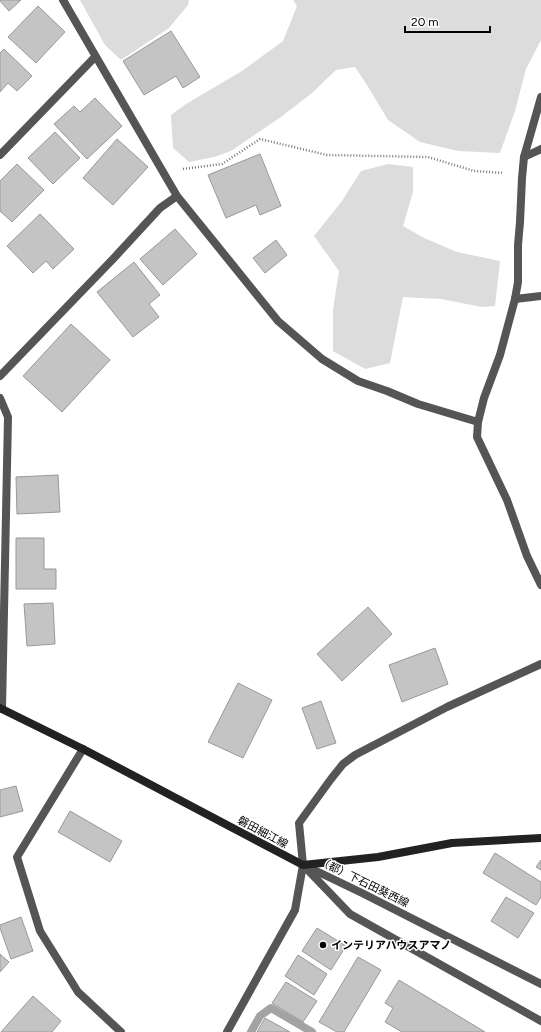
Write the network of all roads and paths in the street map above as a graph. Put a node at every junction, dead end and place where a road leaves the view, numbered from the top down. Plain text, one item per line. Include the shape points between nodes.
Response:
1 (62, 0) edge
2 (95, 57) junction
3 (541, 97) edge
4 (541, 149) edge
5 (0, 155) edge
6 (524, 157) junction
7 (160, 166) junction
8 (522, 174) junction
9 (177, 196) junction
10 (541, 296) edge
11 (515, 299) junction
12 (0, 376) edge
13 (0, 398) edge
14 (478, 422) junction
15 (541, 585) edge
16 (541, 664) edge
17 (1, 709) edge
18 (83, 749) junction
19 (541, 838) edge
20 (303, 865) junction
21 (541, 984) edge
22 (541, 1021) edge
23 (121, 1032) edge
24 (227, 1032) edge

1 - 2 street
2 - 5 street
2 - 7 street
3 - 6 street
4 - 6 street
6 - 8 street
7 - 8 path via 184,169 222,164 260,139 327,155 428,157 474,171
7 - 9 street
8 - 11 street via 518,282
9 - 12 street via 160,208
9 - 14 street via 278,321 322,359 358,381 418,404
10 - 11 street
11 - 14 street
13 - 17 street via 8,417
14 - 15 street via 477,437 507,500 527,556
16 - 20 street via 447,707 355,755 343,764 299,823
17 - 18 main road, 磐田細江線
18 - 20 main road, 磐田細江線
18 - 23 street via 18,857 40,931 78,992
19 - 20 main road via 452,843 378,857
20 - 21 street, （都）下石田葵西線
20 - 22 street, （都）下石田葵西線 via 350,914
20 - 24 street via 295,910

